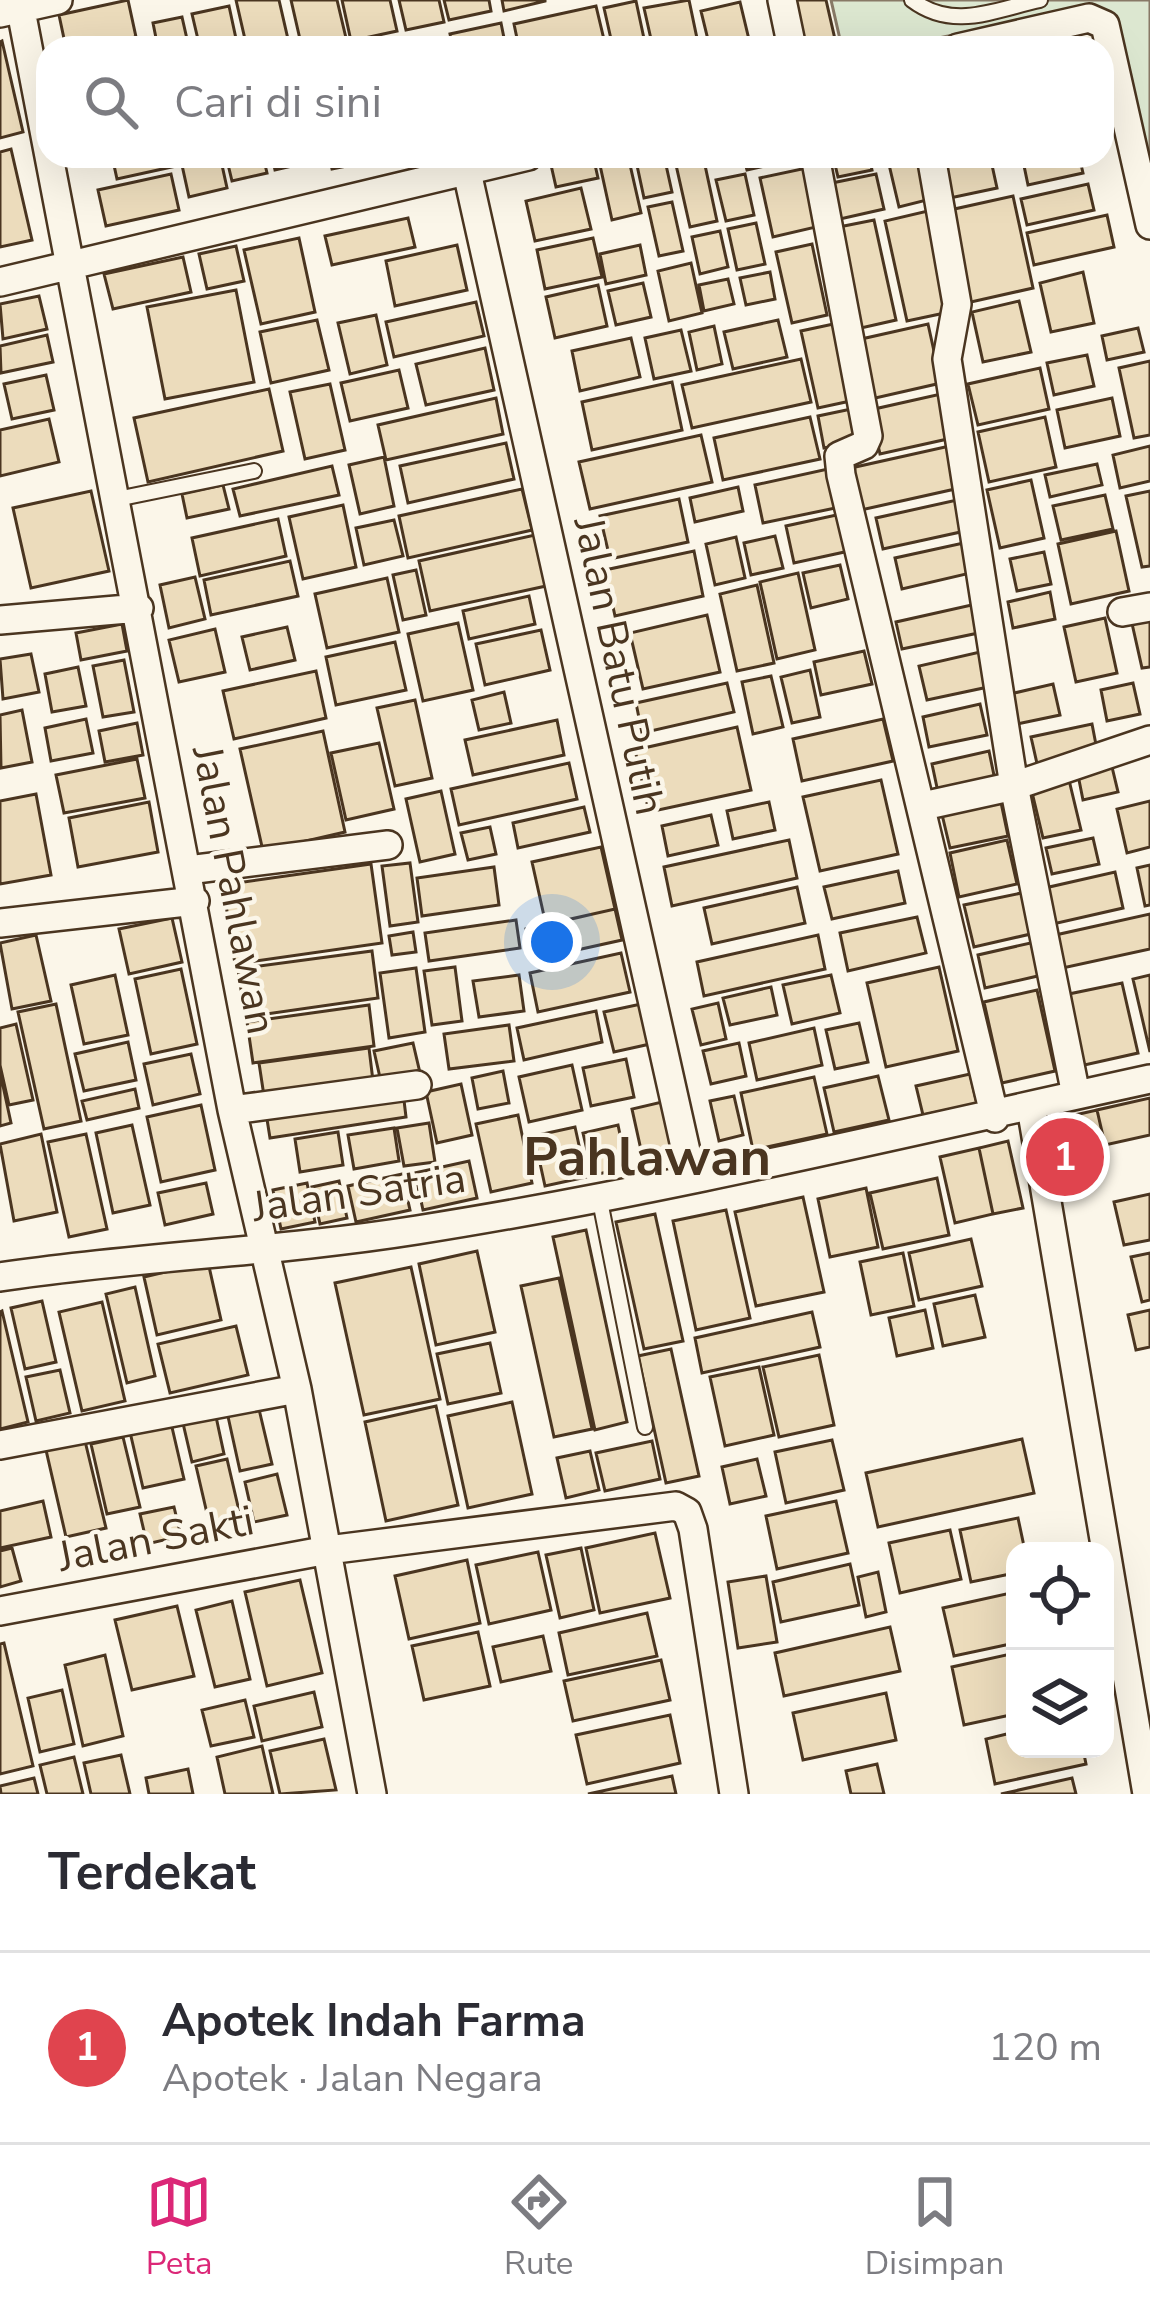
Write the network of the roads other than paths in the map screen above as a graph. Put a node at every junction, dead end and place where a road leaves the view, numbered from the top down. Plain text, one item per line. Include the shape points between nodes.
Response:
1 (58, 0) edge
2 (782, 0) edge
3 (912, 0) edge
4 (1040, 0) edge
5 (13, 7) edge
6 (790, 36) edge
7 (1010, 36) edge
8 (1107, 36) edge
9 (1114, 65) edge
10 (36, 116) edge
11 (47, 168) edge
12 (481, 168) edge
13 (817, 168) edge
14 (933, 168) edge
15 (466, 172) junction
16 (1150, 225) edge
17 (68, 268) junction
18 (0, 283) edge
19 (254, 471) dead end
20 (117, 499) junction
21 (139, 608) junction
22 (0, 620) edge
23 (1150, 740) edge
24 (1014, 787) junction
25 (923, 806) junction
26 (388, 845) dead end
27 (188, 870) junction
28 (195, 901) junction
29 (0, 923) edge
30 (1150, 1079) edge
31 (417, 1084) dead end
32 (1076, 1095) junction
33 (1031, 1107) junction
34 (232, 1110) junction
35 (995, 1118) junction
36 (692, 1178) junction
37 (599, 1196) junction
38 (263, 1252) junction
39 (0, 1277) edge
40 (297, 1389) junction
41 (645, 1427) dead end
42 (0, 1445) edge
43 (328, 1550) junction
44 (0, 1611) edge
45 (372, 1794) edge
46 (734, 1794) edge
47 (1147, 1794) edge

1 - 5 street
2 - 6 street
3 - 4 lane via 951,17
5 - 10 street, Jalan Pahlawan
7 - 8 street via 1089,18 1105,25
9 - 16 street
11 - 17 street, Jalan Pahlawan
12 - 15 street
13 - 25 street via 868,436 839,456 841,475
14 - 24 street via 958,304 947,359
15 - 17 street
15 - 36 street, Jalan Batu Putih
17 - 18 street
17 - 20 street, Jalan Pahlawan
19 - 20 lane
20 - 21 street, Jalan Pahlawan
21 - 22 street
21 - 27 street, Jalan Pahlawan
23 - 24 street
24 - 25 street
24 - 32 street
25 - 35 street
26 - 27 street
27 - 28 street, Jalan Pahlawan
28 - 29 street
28 - 34 street, Jalan Pahlawan
30 - 32 street, Jalan Satria
31 - 34 street
32 - 33 street, Jalan Satria
33 - 35 street, Jalan Satria
33 - 47 street
34 - 38 street, Jalan Pahlawan
35 - 36 street, Jalan Satria
36 - 37 street, Jalan Satria
37 - 38 street, Jalan Satria
37 - 41 lane
38 - 39 street, Jalan Satria
38 - 40 street, Jalan Pahlawan
40 - 42 street
40 - 43 street, Jalan Pahlawan
43 - 44 street, Jalan Sakti
43 - 45 street, Jalan Pahlawan
43 - 46 street, Jalan Sakti via 683,1508 693,1529

